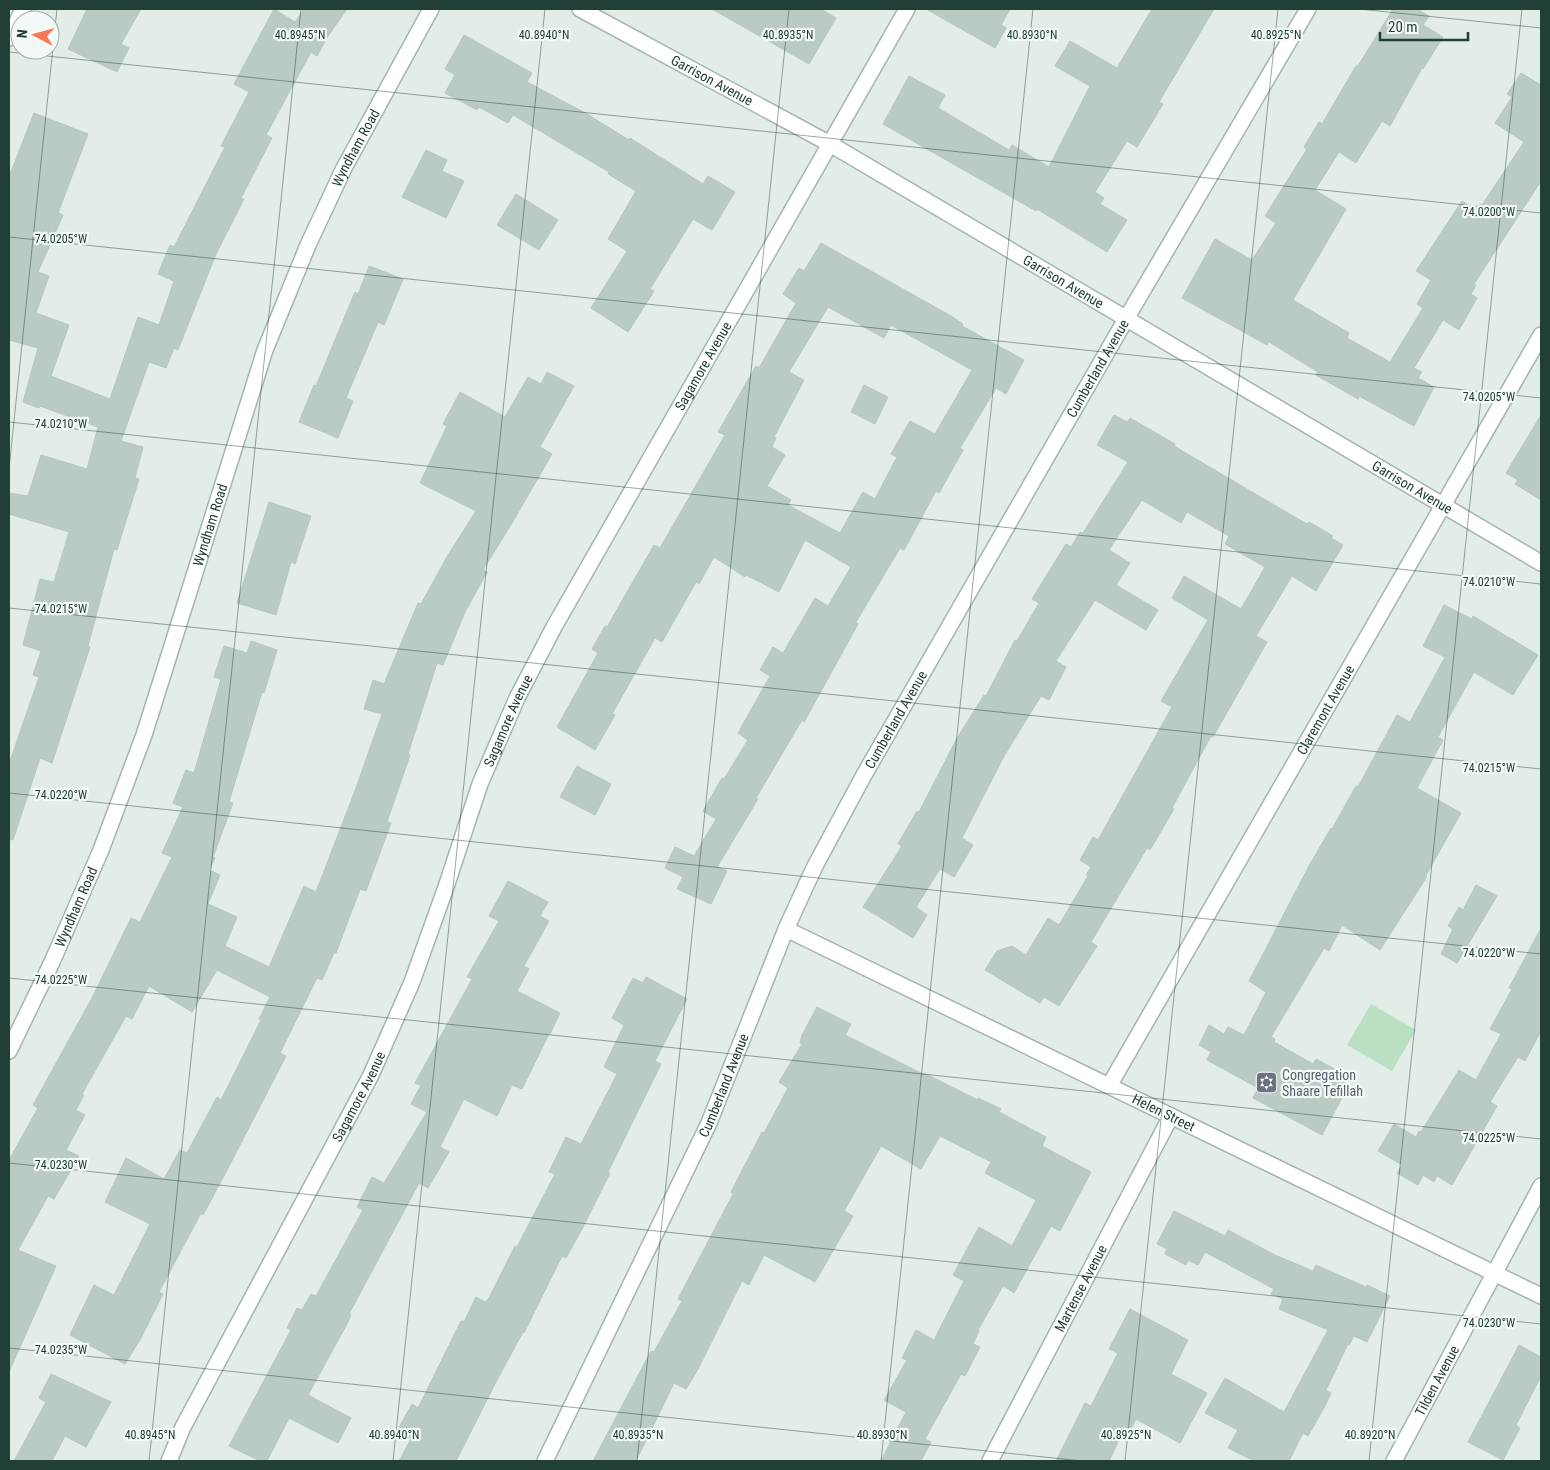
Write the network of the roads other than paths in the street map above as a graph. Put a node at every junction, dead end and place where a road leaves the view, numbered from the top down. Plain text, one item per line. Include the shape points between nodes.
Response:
1 (23, 9) edge
2 (431, 9) edge
3 (580, 9) edge
4 (907, 9) edge
5 (1308, 9) edge
6 (9, 38) edge
7 (830, 144) junction
8 (1126, 319) junction
9 (1541, 335) edge
10 (1443, 505) junction
11 (1541, 563) edge
12 (786, 929) junction
13 (9, 1051) edge
14 (1109, 1086) junction
15 (1171, 1116) junction
16 (1541, 1186) edge
17 (1495, 1274) junction
18 (1541, 1296) edge
19 (169, 1461) edge
20 (545, 1461) edge
21 (990, 1461) edge
22 (1394, 1461) edge

1 - 6 street
2 - 13 street, Wyndham Road via 344,168 308,245 259,369 144,735 101,850
3 - 7 street, Garrison Avenue
4 - 7 street, Sagamore Avenue
5 - 8 street, Cumberland Avenue
7 - 8 street, Garrison Avenue
7 - 19 street, Sagamore Avenue via 554,627 517,698 480,784 412,982 371,1075 183,1427
8 - 10 street, Garrison Avenue
8 - 12 street, Cumberland Avenue via 860,783 814,866
9 - 10 street, Claremont Avenue
10 - 11 street, Garrison Avenue
10 - 14 street, Claremont Avenue
12 - 14 street, Helen Street
12 - 20 street, Cumberland Avenue via 709,1123
14 - 15 street, Helen Street
15 - 17 street, Helen Street
15 - 21 street, Martense Avenue
16 - 17 street, Tilden Avenue
17 - 18 street, Helen Street
17 - 22 street, Tilden Avenue

